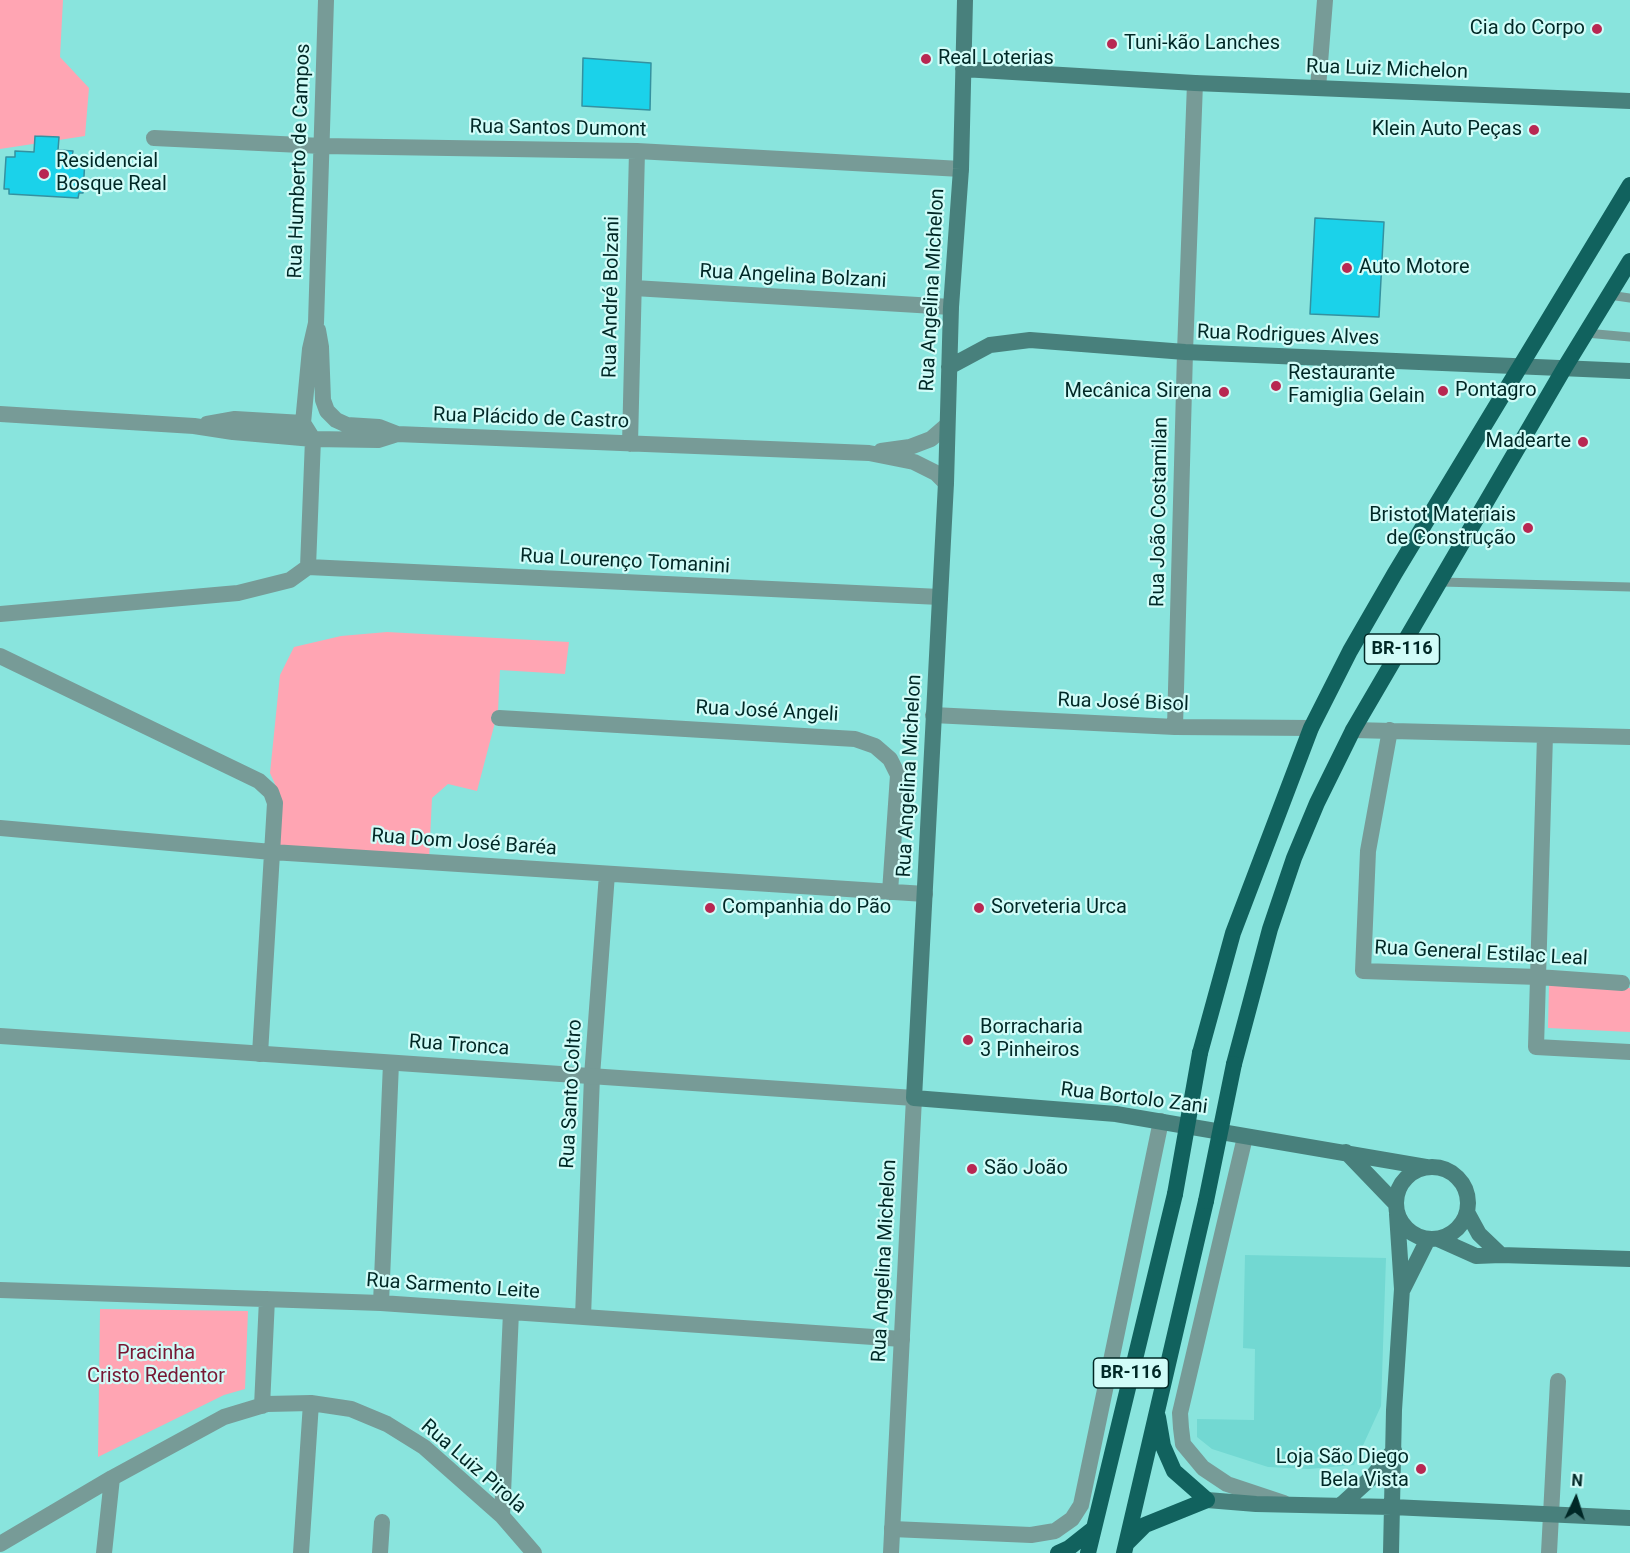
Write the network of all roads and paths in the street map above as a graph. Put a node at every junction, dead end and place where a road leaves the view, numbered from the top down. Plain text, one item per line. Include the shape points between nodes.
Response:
1 (326, 0) edge
2 (965, 0) edge
3 (1324, 0) edge
4 (963, 69) junction
5 (1195, 82) junction
6 (1318, 88) junction
7 (1630, 101) edge
8 (154, 138) dead end
9 (322, 146) junction
10 (637, 151) junction
11 (961, 169) junction
12 (1630, 185) edge
13 (1630, 261) edge
14 (634, 288) junction
15 (1609, 295) junction
16 (1630, 298) edge
17 (951, 307) junction
18 (316, 323) junction
19 (1586, 333) junction
20 (1630, 337) edge
21 (1185, 352) junction
22 (1521, 366) junction
23 (950, 367) junction
24 (1565, 368) junction
25 (1630, 371) edge
26 (0, 414) edge
27 (303, 423) junction
28 (194, 426) junction
29 (946, 426) junction
30 (396, 434) junction
31 (313, 439) junction
32 (630, 444) junction
33 (869, 453) junction
34 (946, 483) junction
35 (308, 567) junction
36 (1441, 582) junction
37 (1630, 586) edge
38 (940, 597) junction
39 (0, 614) edge
40 (0, 656) edge
41 (933, 715) junction
42 (500, 718) dead end
43 (1175, 727) junction
44 (1311, 728) junction
45 (1353, 730) junction
46 (1390, 730) junction
47 (1545, 735) junction
48 (1630, 737) edge
49 (0, 828) edge
50 (272, 852) junction
51 (607, 874) junction
52 (890, 892) junction
53 (925, 894) junction
54 (1538, 977) junction
55 (1622, 983) dead end
56 (0, 1036) edge
57 (1630, 1052) edge
58 (260, 1054) junction
59 (391, 1063) junction
60 (592, 1076) junction
61 (914, 1098) junction
62 (1161, 1121) junction
63 (1245, 1137) junction
64 (1346, 1152) junction
65 (1426, 1167) junction
66 (1397, 1209) junction
67 (1467, 1212) junction
68 (1433, 1239) junction
69 (1501, 1255) junction
70 (1630, 1259) edge
71 (0, 1290) edge
72 (1402, 1290) junction
73 (267, 1299) junction
74 (381, 1303) junction
75 (511, 1312) junction
76 (583, 1317) junction
77 (902, 1339) junction
78 (1558, 1381) dead end
79 (310, 1403) junction
80 (262, 1406) junction
81 (1157, 1409) junction
82 (1394, 1450) junction
83 (112, 1478) junction
84 (1207, 1500) junction
85 (1291, 1505) junction
86 (1340, 1506) junction
87 (1392, 1507) junction
88 (1552, 1515) junction
89 (502, 1516) junction
90 (1630, 1518) edge
91 (382, 1522) dead end
92 (892, 1529) junction
93 (1093, 1529) junction
94 (0, 1544) edge
95 (1125, 1548) edge
96 (104, 1553) edge
97 (301, 1553) edge
98 (380, 1553) edge
99 (534, 1553) edge
100 (891, 1553) edge
101 (1058, 1553) edge
102 (1088, 1553) edge
103 (1391, 1553) edge
104 (1549, 1553) edge

1 - 9 street, Rua Humberto de Campos
2 - 4 main road, Rua Angelina Michelon
3 - 6 street
4 - 5 main road, Rua Luiz Michelon
4 - 11 main road, Rua Angelina Michelon
5 - 6 main road, Rua Luiz Michelon
5 - 21 street, Rua João Costamilan
6 - 7 main road, Rua Luiz Michelon
8 - 9 street, Rua Santos Dumont
9 - 10 street, Rua Santos Dumont
9 - 18 street, Rua Humberto de Campos
10 - 11 street, Rua Santos Dumont
10 - 14 street, Rua André Bolzani
11 - 17 main road, Rua Angelina Michelon
12 - 22 highway, BR-116
13 - 15 highway, BR-116
14 - 17 street, Rua Angelina Bolzani
14 - 32 street, Rua André Bolzani
15 - 16 lane
15 - 19 highway, BR-116
17 - 23 main road, Rua Angelina Michelon
18 - 27 street, Rua Humberto de Campos
18 - 30 street, Rua Humberto de Campos via 327,411 347,425 379,427
19 - 20 lane
19 - 24 highway, BR-116
21 - 22 main road, Rua Rodrigues Alves
21 - 23 main road, Rua Rodrigues Alves via 1030,340 990,345
21 - 43 street, Rua João Costamilan
22 - 24 main road, Rua Rodrigues Alves
22 - 44 highway, BR-116 via 1350,651
23 - 29 main road, Rua Angelina Michelon
24 - 25 main road, Rua Rodrigues Alves
24 - 36 highway, BR-116
26 - 28 street, Rua Plácido de Castro
27 - 28 street, Rua Plácido de Castro via 235,419
27 - 31 street
28 - 31 street, Rua Plácido de Castro
29 - 33 street, Rua Plácido de Castro via 931,439 910,447
29 - 34 main road, Rua Angelina Michelon
30 - 31 street, Rua Plácido de Castro via 378,440
30 - 32 street, Rua Plácido de Castro
31 - 35 street
32 - 33 street, Rua Plácido de Castro
33 - 34 street, Rua Plácido de Castro via 914,462
34 - 38 main road, Rua Angelina Michelon
35 - 38 street, Rua Lourenço Tomanini
35 - 39 street via 290,580 238,593
36 - 37 lane
36 - 45 highway, BR-116
38 - 41 main road, Rua Angelina Michelon
40 - 50 street via 260,781 275,803
41 - 43 street, Rua José Bisol
41 - 53 main road, Rua Angelina Michelon
42 - 52 street, Rua José Angeli via 855,739 875,746 890,759 898,775
43 - 44 street, Rua José Bisol
44 - 93 highway, BR-116, bridge via 1233,933 1200,1053 1175,1194
45 - 46 street
45 - 81 highway, BR-116, bridge via 1294,858 1270,929 1234,1064
46 - 47 street
46 - 54 street, Rua General Estilac Leal via 1368,851 1364,971
47 - 48 street
47 - 54 street
49 - 50 street, Rua Dom José Baréa
50 - 51 street, Rua Dom José Baréa
50 - 58 street
51 - 52 street, Rua Dom José Baréa
51 - 60 street, Rua Santo Coltro
52 - 53 street, Rua Dom José Baréa
53 - 61 main road, Rua Angelina Michelon
54 - 55 street, Rua General Estilac Leal
54 - 57 street via 1536,1047
56 - 58 street, Rua Tronca
58 - 59 street, Rua Tronca
59 - 60 street, Rua Tronca
59 - 74 street
60 - 61 street, Rua Tronca
60 - 76 street, Rua Santo Coltro
61 - 62 main road, Rua Bortolo Zani
61 - 77 street, Rua Angelina Michelon
62 - 63 main road, Rua Bortolo Zani
62 - 92 street via 1081,1505 1072,1519 1055,1531 1030,1535
63 - 64 main road, Rua Bortolo Zani
63 - 85 street via 1182,1402 1180,1428 1183,1444 1203,1468 1227,1484
64 - 65 main road, Rua Bortolo Zani
64 - 66 main road
65 - 66 main road via 1416,1170 1401,1184
65 - 67 main road via 1455,1175 1467,1191
66 - 68 main road via 1409,1231
66 - 72 main road
67 - 68 main road via 1457,1229
67 - 69 main road via 1479,1233
68 - 69 main road via 1476,1256
68 - 72 main road
69 - 70 main road
71 - 73 street, Rua Sarmento Leite
72 - 82 main road
73 - 74 street, Rua Sarmento Leite
73 - 80 street
74 - 75 street, Rua Sarmento Leite
75 - 76 street, Rua Sarmento Leite
75 - 89 street
76 - 77 street, Rua Sarmento Leite
77 - 92 street, Rua Angelina Michelon
78 - 88 street
79 - 80 street, Rua Luiz Pirola
79 - 89 street, Rua Luiz Pirola via 351,1409 387,1424 424,1447
79 - 97 street
80 - 83 street, Rua Luiz Pirola via 224,1417
81 - 84 highway via 1163,1446 1174,1471
81 - 95 highway, BR-116
82 - 86 main road
82 - 87 main road
83 - 94 street, Rua Luiz Pirola
83 - 96 street
84 - 85 main road
84 - 95 highway via 1144,1525
85 - 86 main road
86 - 87 main road
87 - 88 main road
87 - 103 main road
88 - 90 main road
88 - 104 street
89 - 99 street, Rua Luiz Pirola
91 - 98 street
92 - 100 street, Rua Angelina Michelon
93 - 101 highway
93 - 102 highway, BR-116

